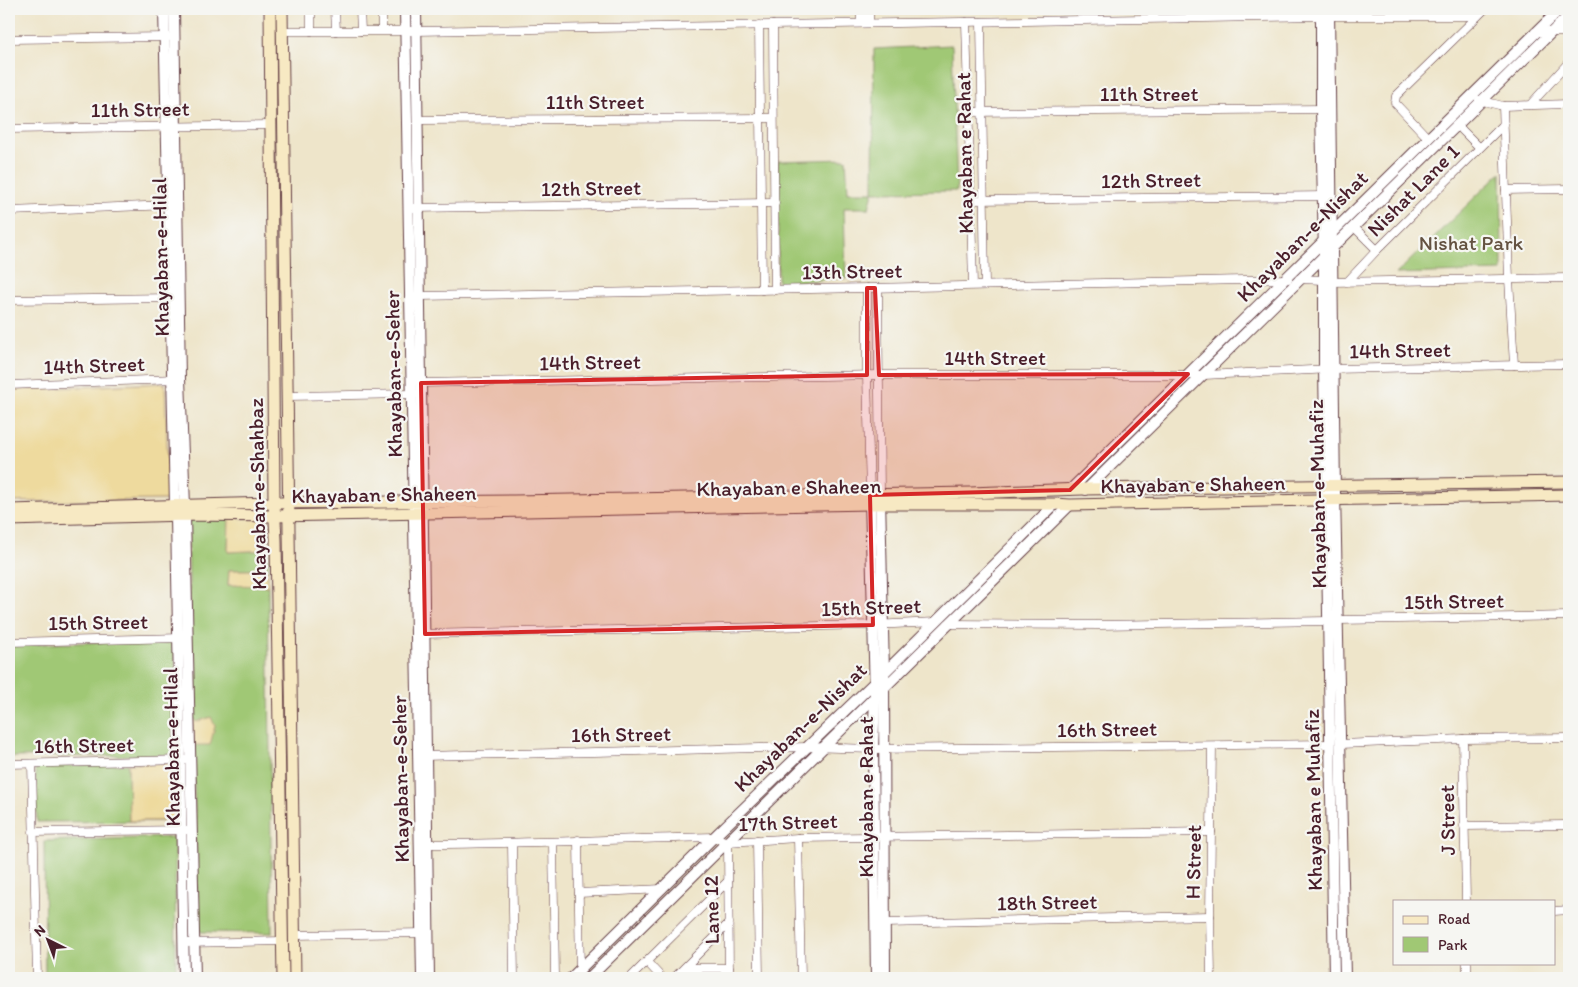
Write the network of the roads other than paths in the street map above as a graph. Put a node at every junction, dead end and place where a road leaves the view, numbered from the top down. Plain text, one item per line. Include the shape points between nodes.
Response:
1 (164, 9) edge
2 (174, 9) edge
3 (270, 9) edge
4 (282, 9) edge
5 (310, 9) edge
6 (336, 9) edge
7 (360, 9) edge
8 (382, 9) edge
9 (405, 9) edge
10 (416, 9) edge
11 (861, 9) edge
12 (869, 9) edge
13 (1485, 9) edge
14 (1560, 9) edge
15 (1325, 12) edge
16 (1569, 15) edge
17 (1477, 16) junction
18 (865, 22) junction
19 (966, 22) junction
20 (981, 22) junction
21 (773, 25) junction
22 (759, 26) junction
23 (361, 30) junction
24 (382, 30) junction
25 (405, 30) junction
26 (282, 31) junction
27 (311, 31) junction
28 (336, 31) junction
29 (416, 31) junction
30 (1535, 32) junction
31 (1551, 32) junction
32 (1569, 32) edge
33 (170, 37) junction
34 (9, 39) edge
35 (1569, 62) edge
36 (1470, 97) junction
37 (1482, 101) junction
38 (1569, 104) edge
39 (1530, 105) junction
40 (1503, 106) junction
41 (1325, 109) junction
42 (968, 112) junction
43 (982, 112) junction
44 (759, 118) junction
45 (772, 118) junction
46 (417, 120) junction
47 (1504, 124) junction
48 (271, 125) junction
49 (1457, 125) junction
50 (171, 127) junction
51 (9, 129) edge
52 (1428, 138) junction
53 (1480, 147) junction
54 (1569, 189) edge
55 (1506, 190) junction
56 (1327, 196) junction
57 (983, 199) junction
58 (971, 200) junction
59 (775, 203) junction
60 (760, 204) junction
61 (173, 205) junction
62 (414, 208) junction
63 (9, 211) edge
64 (1354, 227) junction
65 (1332, 233) junction
66 (1323, 241) junction
67 (1333, 248) junction
68 (1377, 250) junction
69 (1324, 256) junction
70 (1569, 278) edge
71 (1285, 279) junction
72 (1509, 279) junction
73 (1300, 280) junction
74 (1328, 281) junction
75 (1348, 282) junction
76 (984, 284) junction
77 (973, 285) junction
78 (867, 288) junction
79 (878, 288) junction
80 (762, 290) junction
81 (775, 290) junction
82 (420, 296) junction
83 (174, 298) junction
84 (9, 300) edge
85 (1569, 364) edge
86 (1514, 365) junction
87 (1329, 369) junction
88 (880, 374) junction
89 (1188, 374) junction
90 (1204, 374) junction
91 (867, 375) junction
92 (175, 379) junction
93 (421, 383) junction
94 (9, 385) edge
95 (416, 394) junction
96 (287, 396) junction
97 (1569, 482) edge
98 (1331, 486) junction
99 (1070, 490) junction
100 (1086, 490) junction
101 (1569, 495) edge
102 (875, 499) junction
103 (1331, 499) junction
104 (274, 503) junction
105 (289, 503) junction
106 (1055, 504) junction
107 (1070, 505) junction
108 (418, 507) junction
109 (9, 510) edge
110 (180, 511) junction
111 (289, 515) junction
112 (275, 516) junction
113 (9, 520) edge
114 (1569, 616) edge
115 (1333, 621) junction
116 (934, 622) junction
117 (950, 624) junction
118 (878, 625) junction
119 (420, 634) junction
120 (183, 638) junction
121 (9, 642) edge
122 (884, 673) junction
123 (875, 682) junction
124 (879, 693) junction
125 (1569, 738) edge
126 (1462, 739) junction
127 (1336, 744) junction
128 (1212, 746) junction
129 (807, 747) junction
130 (824, 748) junction
131 (878, 748) junction
132 (422, 756) junction
133 (185, 760) junction
134 (9, 764) edge
135 (32, 764) junction
136 (1337, 810) junction
137 (1569, 825) edge
138 (1464, 826) junction
139 (186, 830) junction
140 (33, 832) junction
141 (1211, 832) junction
142 (714, 836) junction
143 (879, 836) junction
144 (798, 838) junction
145 (578, 840) junction
146 (757, 840) junction
147 (728, 842) junction
148 (553, 843) junction
149 (428, 844) junction
150 (512, 844) junction
151 (728, 881) junction
152 (662, 889) junction
153 (579, 893) junction
154 (1466, 900) edge
155 (1569, 910) edge
156 (1556, 911) edge
157 (1210, 916) junction
158 (728, 923) junction
159 (885, 923) junction
160 (425, 933) junction
161 (295, 936) junction
162 (282, 941) junction
163 (184, 943) junction
164 (194, 943) junction
165 (646, 962) junction
166 (1467, 964) edge
167 (685, 968) junction
168 (729, 968) junction
169 (580, 974) edge
170 (37, 978) edge
171 (184, 978) edge
172 (194, 978) edge
173 (283, 978) edge
174 (295, 978) edge
175 (422, 978) edge
176 (429, 978) edge
177 (514, 978) edge
178 (555, 978) edge
179 (571, 978) edge
180 (589, 978) edge
181 (630, 978) edge
182 (662, 978) edge
183 (674, 978) edge
184 (730, 978) edge
185 (759, 978) edge
186 (801, 978) edge
187 (876, 978) edge
188 (885, 978) edge
189 (1212, 978) edge
190 (1334, 978) edge
191 (1345, 978) edge
192 (1467, 978) edge

1 - 33 street
2 - 33 street, Khayaban-e-Hilal
3 - 48 main road, Khayaban-e-Shahbaz
4 - 26 main road, Khayaban-e-Shahbaz
5 - 27 street
6 - 28 street
7 - 23 street
8 - 24 street
9 - 25 street, Khayaban-e-Seher
10 - 29 street, Khayaban-e-Seher
11 - 18 street
12 - 18 street
13 - 17 street
14 - 30 street, Khayaban-e-Nishat
15 - 17 street
15 - 20 street
15 - 41 street, Khayaban-e-Muhafiz
16 - 31 street, Khayaban-e-Nishat
17 - 52 street via 1396,96 1395,103
18 - 19 street
18 - 21 street
19 - 20 street
19 - 42 street
20 - 43 street, Khayaban e Rahat
21 - 22 street
21 - 45 street
22 - 29 street
22 - 44 street
23 - 24 street
23 - 28 street
24 - 25 street
25 - 29 street
25 - 62 street, Khayaban-e-Seher
26 - 27 street
26 - 96 main road, Khayaban-e-Shahbaz
27 - 28 street
29 - 46 street, Khayaban-e-Seher
30 - 31 street
30 - 36 street, Khayaban-e-Nishat
31 - 32 street
31 - 37 street, Khayaban-e-Nishat
33 - 34 street
33 - 50 street, Khayaban-e-Hilal
35 - 39 street
36 - 37 street
36 - 52 street, Khayaban-e-Nishat
37 - 40 street
37 - 49 street, Khayaban-e-Nishat
38 - 39 street
39 - 40 street
40 - 47 street
41 - 43 street, 11th Street
41 - 56 street, Khayaban-e-Muhafiz
42 - 43 street, 11th Street
42 - 58 street
43 - 57 street, Khayaban e Rahat
44 - 45 street, 11th Street
44 - 46 street, 11th Street
44 - 60 street
45 - 59 street
46 - 62 street, Khayaban-e-Seher
47 - 53 street, Nishat Lane 1
47 - 55 street
48 - 50 street, 11th Street
48 - 104 main road, Khayaban-e-Shahbaz
49 - 53 street
49 - 64 street, Khayaban-e-Nishat
50 - 51 street, 11th Street
50 - 61 street, Khayaban-e-Hilal
52 - 65 street, Khayaban-e-Nishat
53 - 68 street, Nishat Lane 1
54 - 55 street
55 - 72 street
56 - 57 street, 12th Street
56 - 65 street, Khayaban-e-Muhafiz
56 - 66 street, Khayaban-e-Muhafiz
57 - 58 street, 12th Street
57 - 76 street, Khayaban e Rahat
58 - 77 street
59 - 60 street, 12th Street
59 - 81 street
60 - 62 street, 12th Street
60 - 80 street
61 - 63 street
61 - 83 street, Khayaban-e-Hilal
62 - 82 street, Khayaban-e-Seher
62 - 95 street, Khayaban-e-Seher
64 - 67 street, Khayaban-e-Nishat
64 - 68 street
65 - 66 street, Khayaban-e-Nishat
65 - 67 street, Khayaban-e-Muhafiz
66 - 69 street, Khayaban-e-Muhafiz
66 - 71 street, Khayaban-e-Nishat
67 - 69 street, Khayaban-e-Nishat
67 - 74 street, Khayaban-e-Muhafiz
68 - 75 street, Nishat Lane 1
69 - 73 street, Khayaban-e-Nishat
69 - 74 street, Khayaban-e-Muhafiz
70 - 72 street
71 - 73 street, 13th Street
71 - 76 street, 13th Street
71 - 89 street, Khayaban-e-Nishat
72 - 75 street
72 - 86 street
73 - 74 street, 13th Street
73 - 90 street, Khayaban-e-Nishat
74 - 75 street
74 - 87 street, Khayaban-e-Muhafiz
76 - 77 street, 13th Street
77 - 79 street, 13th Street
78 - 79 street, 13th Street
78 - 81 street, 13th Street
78 - 91 street
79 - 88 street
80 - 81 street, 13th Street
80 - 82 street, 13th Street
82 - 93 street, Khayaban-e-Seher
83 - 84 street
83 - 92 street, Khayaban-e-Hilal
85 - 86 street, 14th Street
86 - 87 street, 14th Street
87 - 90 street, 14th Street
87 - 98 street, Khayaban-e-Muhafiz
88 - 89 street, 14th Street
88 - 91 street, 14th Street
88 - 102 street
89 - 90 street, 14th Street
89 - 99 street, Khayaban-e-Nishat
90 - 100 street, Khayaban-e-Nishat
91 - 93 street, 14th Street
91 - 102 street
92 - 94 street, 14th Street
92 - 110 street, Khayaban-e-Hilal
93 - 95 street, Khayaban-e-Seher
95 - 96 street
95 - 108 street, Khayaban-e-Seher
96 - 105 main road, Khayaban-e-Shahbaz
97 - 98 main road, Khayaban e Shaheen
98 - 100 main road, Khayaban e Shaheen
98 - 103 street, Khayaban-e-Muhafiz
99 - 100 main road, Khayaban e Shaheen
99 - 102 main road, Khayaban e Shaheen
101 - 103 main road, Khayaban e Shaheen
102 - 106 main road, Khayaban e Shaheen
102 - 108 main road, Khayaban e Shaheen
102 - 118 street, Khayaban e Rahat
103 - 107 main road, Khayaban e Shaheen
103 - 115 street, Khayaban-e-Muhafiz
104 - 105 main road, Khayaban e Shaheen
104 - 110 main road, Khayaban e Shaheen
104 - 112 main road, Khayaban-e-Shahbaz
105 - 108 main road, Khayaban e Shaheen
105 - 111 main road, Khayaban-e-Shahbaz
106 - 107 main road, Khayaban e Shaheen
106 - 116 street, Khayaban-e-Nishat
107 - 117 street, Khayaban-e-Nishat
108 - 111 main road, Khayaban e Shaheen
108 - 119 street, Khayaban-e-Seher
109 - 110 main road, Khayaban e Shaheen
110 - 112 main road, Khayaban e Shaheen
110 - 113 main road, Khayaban e Shaheen
110 - 120 street, Khayaban-e-Hilal
111 - 112 main road, Khayaban e Shaheen
111 - 161 main road, Khayaban-e-Shahbaz
112 - 162 main road, Khayaban-e-Shahbaz
114 - 115 street, 15th Street
115 - 117 street, 15th Street
115 - 127 street, Khayaban-e-Muhafiz
116 - 117 street, 15th Street
116 - 118 street, 15th Street
116 - 122 street, Khayaban-e-Nishat
117 - 124 street, Khayaban-e-Nishat
118 - 119 street, 15th Street
118 - 122 street, Khayaban e Rahat
118 - 123 street, Khayaban e Rahat
119 - 132 street, Khayaban-e-Seher
120 - 121 street, 15th Street
120 - 133 street, Khayaban-e-Hilal
122 - 123 street, Khayaban-e-Nishat
122 - 124 street, Khayaban e Rahat
123 - 124 street, Khayaban e Rahat
123 - 129 street, Khayaban-e-Nishat
124 - 130 street, Khayaban-e-Nishat
124 - 131 street, Khayaban e Rahat
125 - 126 street, 16th Street
126 - 127 street, 16th Street
126 - 138 street, J Street
127 - 128 street, 16th Street
127 - 136 street, Khayaban-e-Muhafiz
128 - 131 street, 16th Street
128 - 141 street, H Street
129 - 130 street, 16th Street
129 - 132 street, 16th Street
129 - 142 street, Khayaban-e-Nishat
130 - 131 street, 16th Street
130 - 147 street, Khayaban-e-Nishat
131 - 143 street, Khayaban e Rahat
132 - 149 street, Khayaban-e-Seher
132 - 160 street, Khayaban-e-Seher
133 - 135 street, 16th Street
133 - 139 street, Khayaban-e-Hilal
134 - 135 street, 16th Street
135 - 140 street
136 - 190 street, Khayaban e Muhafiz
136 - 191 street, Khayaban-e-Muhafiz
137 - 138 street
138 - 154 street, J Street
139 - 140 street
139 - 163 street
139 - 164 street, Khayaban-e-Hilal
140 - 170 street
141 - 143 street, 17th Street
141 - 157 street, H Street
142 - 145 street, 17th Street
142 - 147 street, 17th Street
142 - 152 street, Khayaban-e-Nishat
143 - 144 street, 17th Street
143 - 159 street, Khayaban e Rahat
143 - 187 street, Khayaban e Rahat
144 - 146 street, 17th Street
144 - 186 street
145 - 148 street, 17th Street
145 - 153 street
146 - 147 street, 17th Street
146 - 185 street
147 - 151 street, Lane 12
147 - 180 street, Khayaban-e-Nishat
148 - 150 street, 17th Street
148 - 178 street
149 - 150 street, 17th Street
149 - 160 street, Khayaban-e-Seher
150 - 177 street
151 - 158 street, Lane 12
151 - 165 street
152 - 153 street
152 - 169 street, Khayaban-e-Nishat
153 - 169 street
155 - 156 street
157 - 159 street, 18th Street
157 - 189 street, H Street
158 - 167 street
158 - 168 street, Lane 12
159 - 188 street, Khayaban e Rahat
160 - 161 street
160 - 175 street, Khayaban-e-Seher
160 - 176 street, Khayaban-e-Seher
161 - 174 main road, Khayaban-e-Shahbaz
162 - 164 street
162 - 173 main road, Khayaban-e-Shahbaz
163 - 164 street
163 - 171 street
164 - 172 street, Khayaban-e-Hilal
165 - 181 street
165 - 182 street
166 - 192 street
167 - 168 street
167 - 183 street
168 - 184 street, Lane 12
169 - 179 street, Khayaban-e-Nishat

